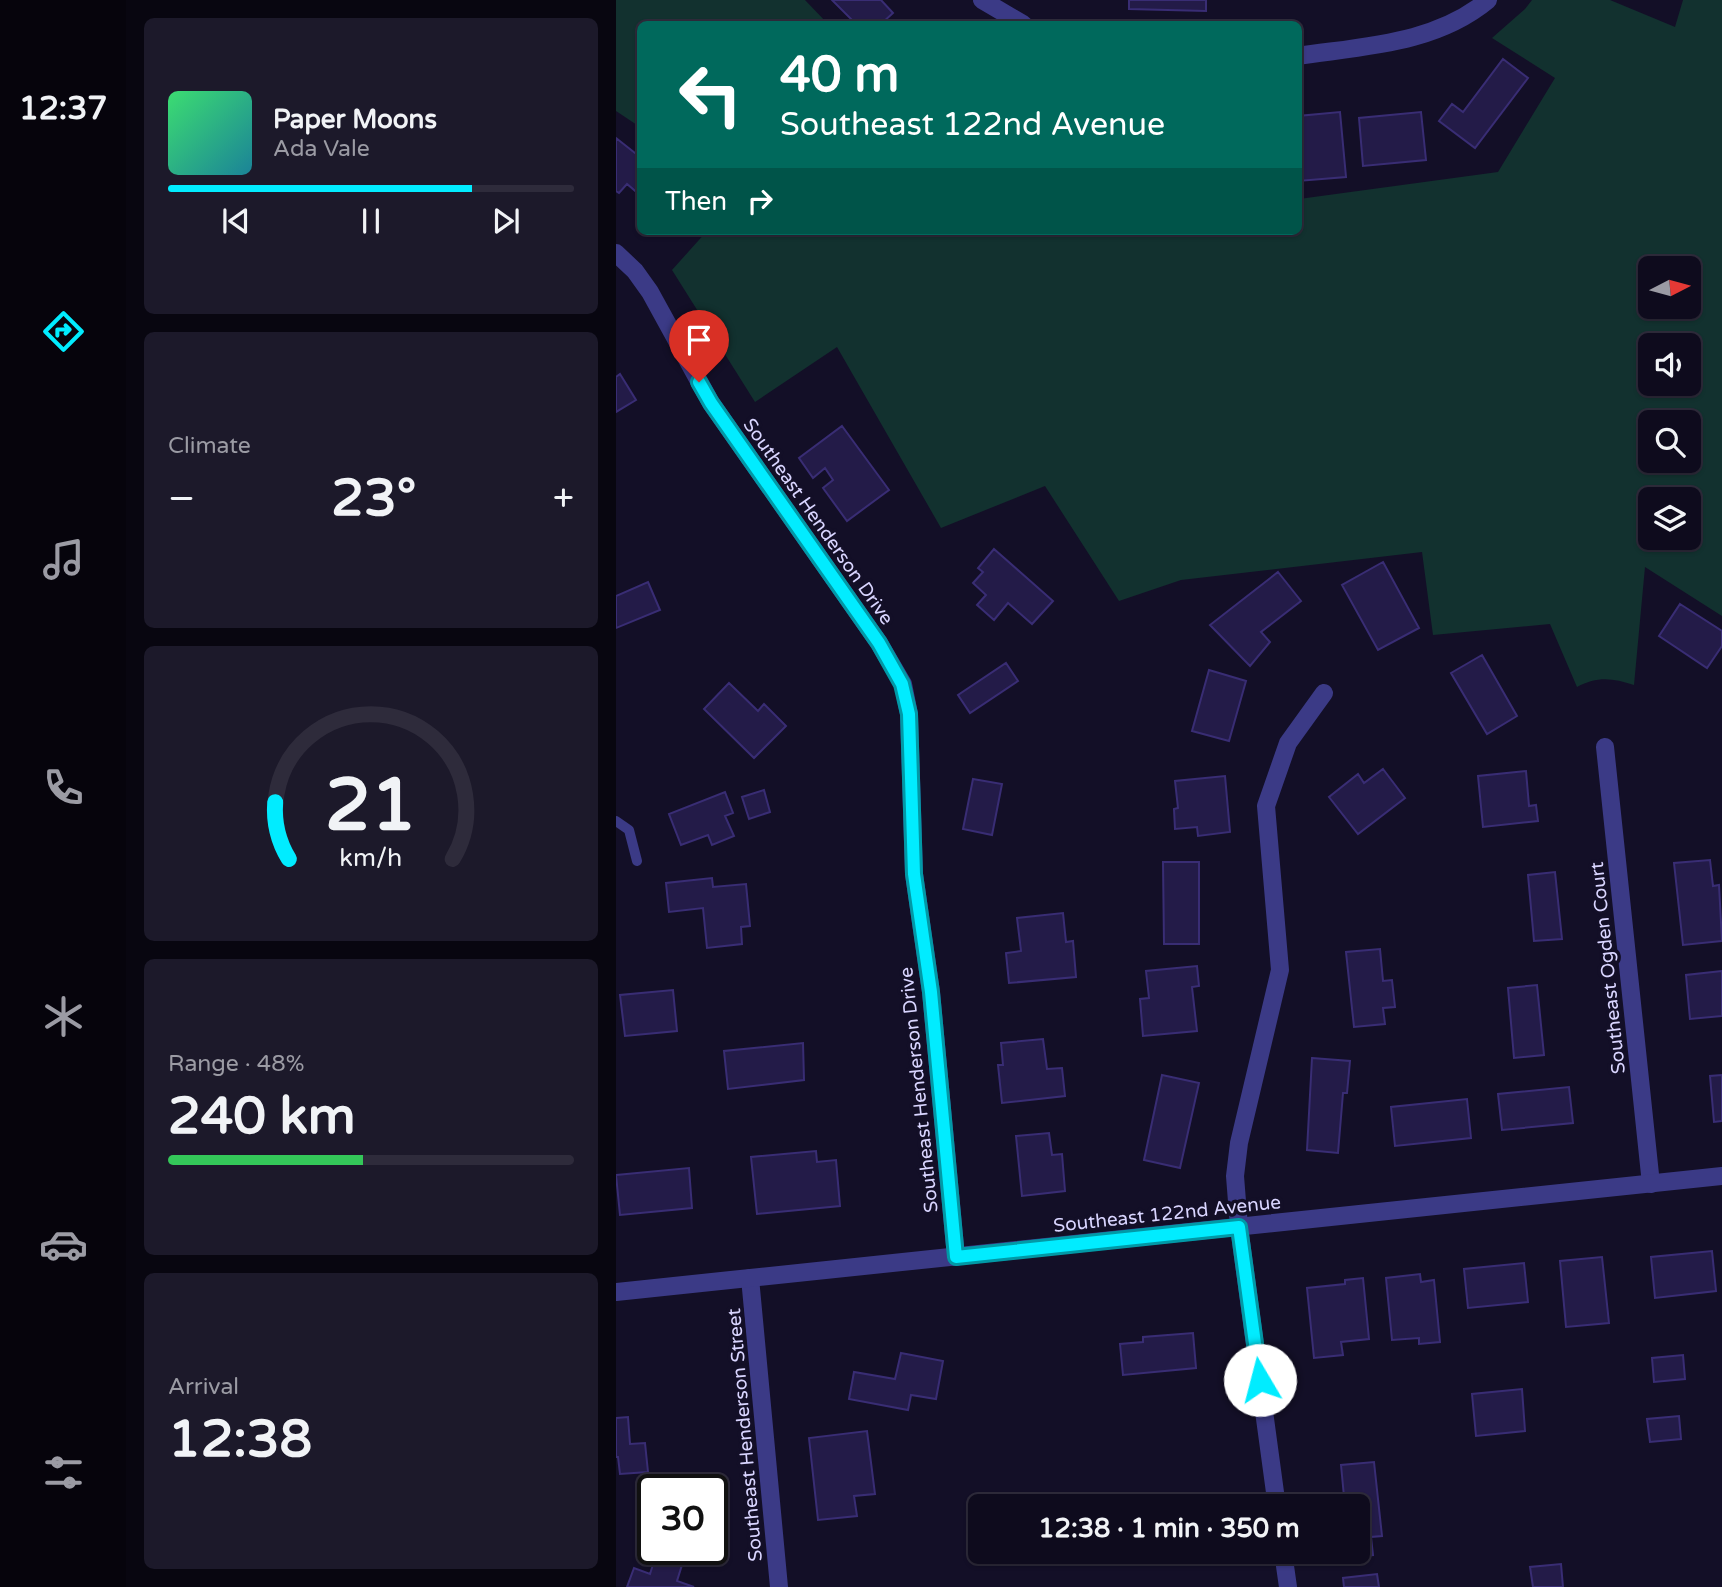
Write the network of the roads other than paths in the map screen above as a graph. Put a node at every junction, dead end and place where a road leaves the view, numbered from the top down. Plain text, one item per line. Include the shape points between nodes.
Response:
1 (982, 0) edge
2 (1488, 0) edge
3 (1018, 21) edge
4 (1302, 54) edge
5 (616, 253) edge
6 (1324, 693) dead end
7 (1605, 747) dead end
8 (616, 821) edge
9 (638, 861) dead end
10 (1722, 1177) edge
11 (1651, 1184) junction
12 (1239, 1227) junction
13 (956, 1257) junction
14 (750, 1278) junction
15 (616, 1292) edge
16 (1275, 1494) edge
17 (1285, 1564) edge
18 (779, 1587) edge
19 (1288, 1587) edge

1 - 3 street
2 - 4 street via 1452,23 1417,37
5 - 13 street, Southeast Henderson Drive via 650,292 711,403 879,643 902,684 909,714 914,874 931,992
6 - 12 street via 1288,743 1266,806 1280,970 1239,1143 1235,1176
7 - 11 street, Southeast Ogden Court
8 - 9 lane via 629,830
10 - 11 street, Southeast 122nd Avenue
11 - 12 street, Southeast 122nd Avenue
12 - 13 street, Southeast 122nd Avenue
12 - 16 street
13 - 14 street, Southeast 122nd Avenue
14 - 15 street, Southeast 122nd Avenue
14 - 18 street, Southeast Henderson Street
17 - 19 street

